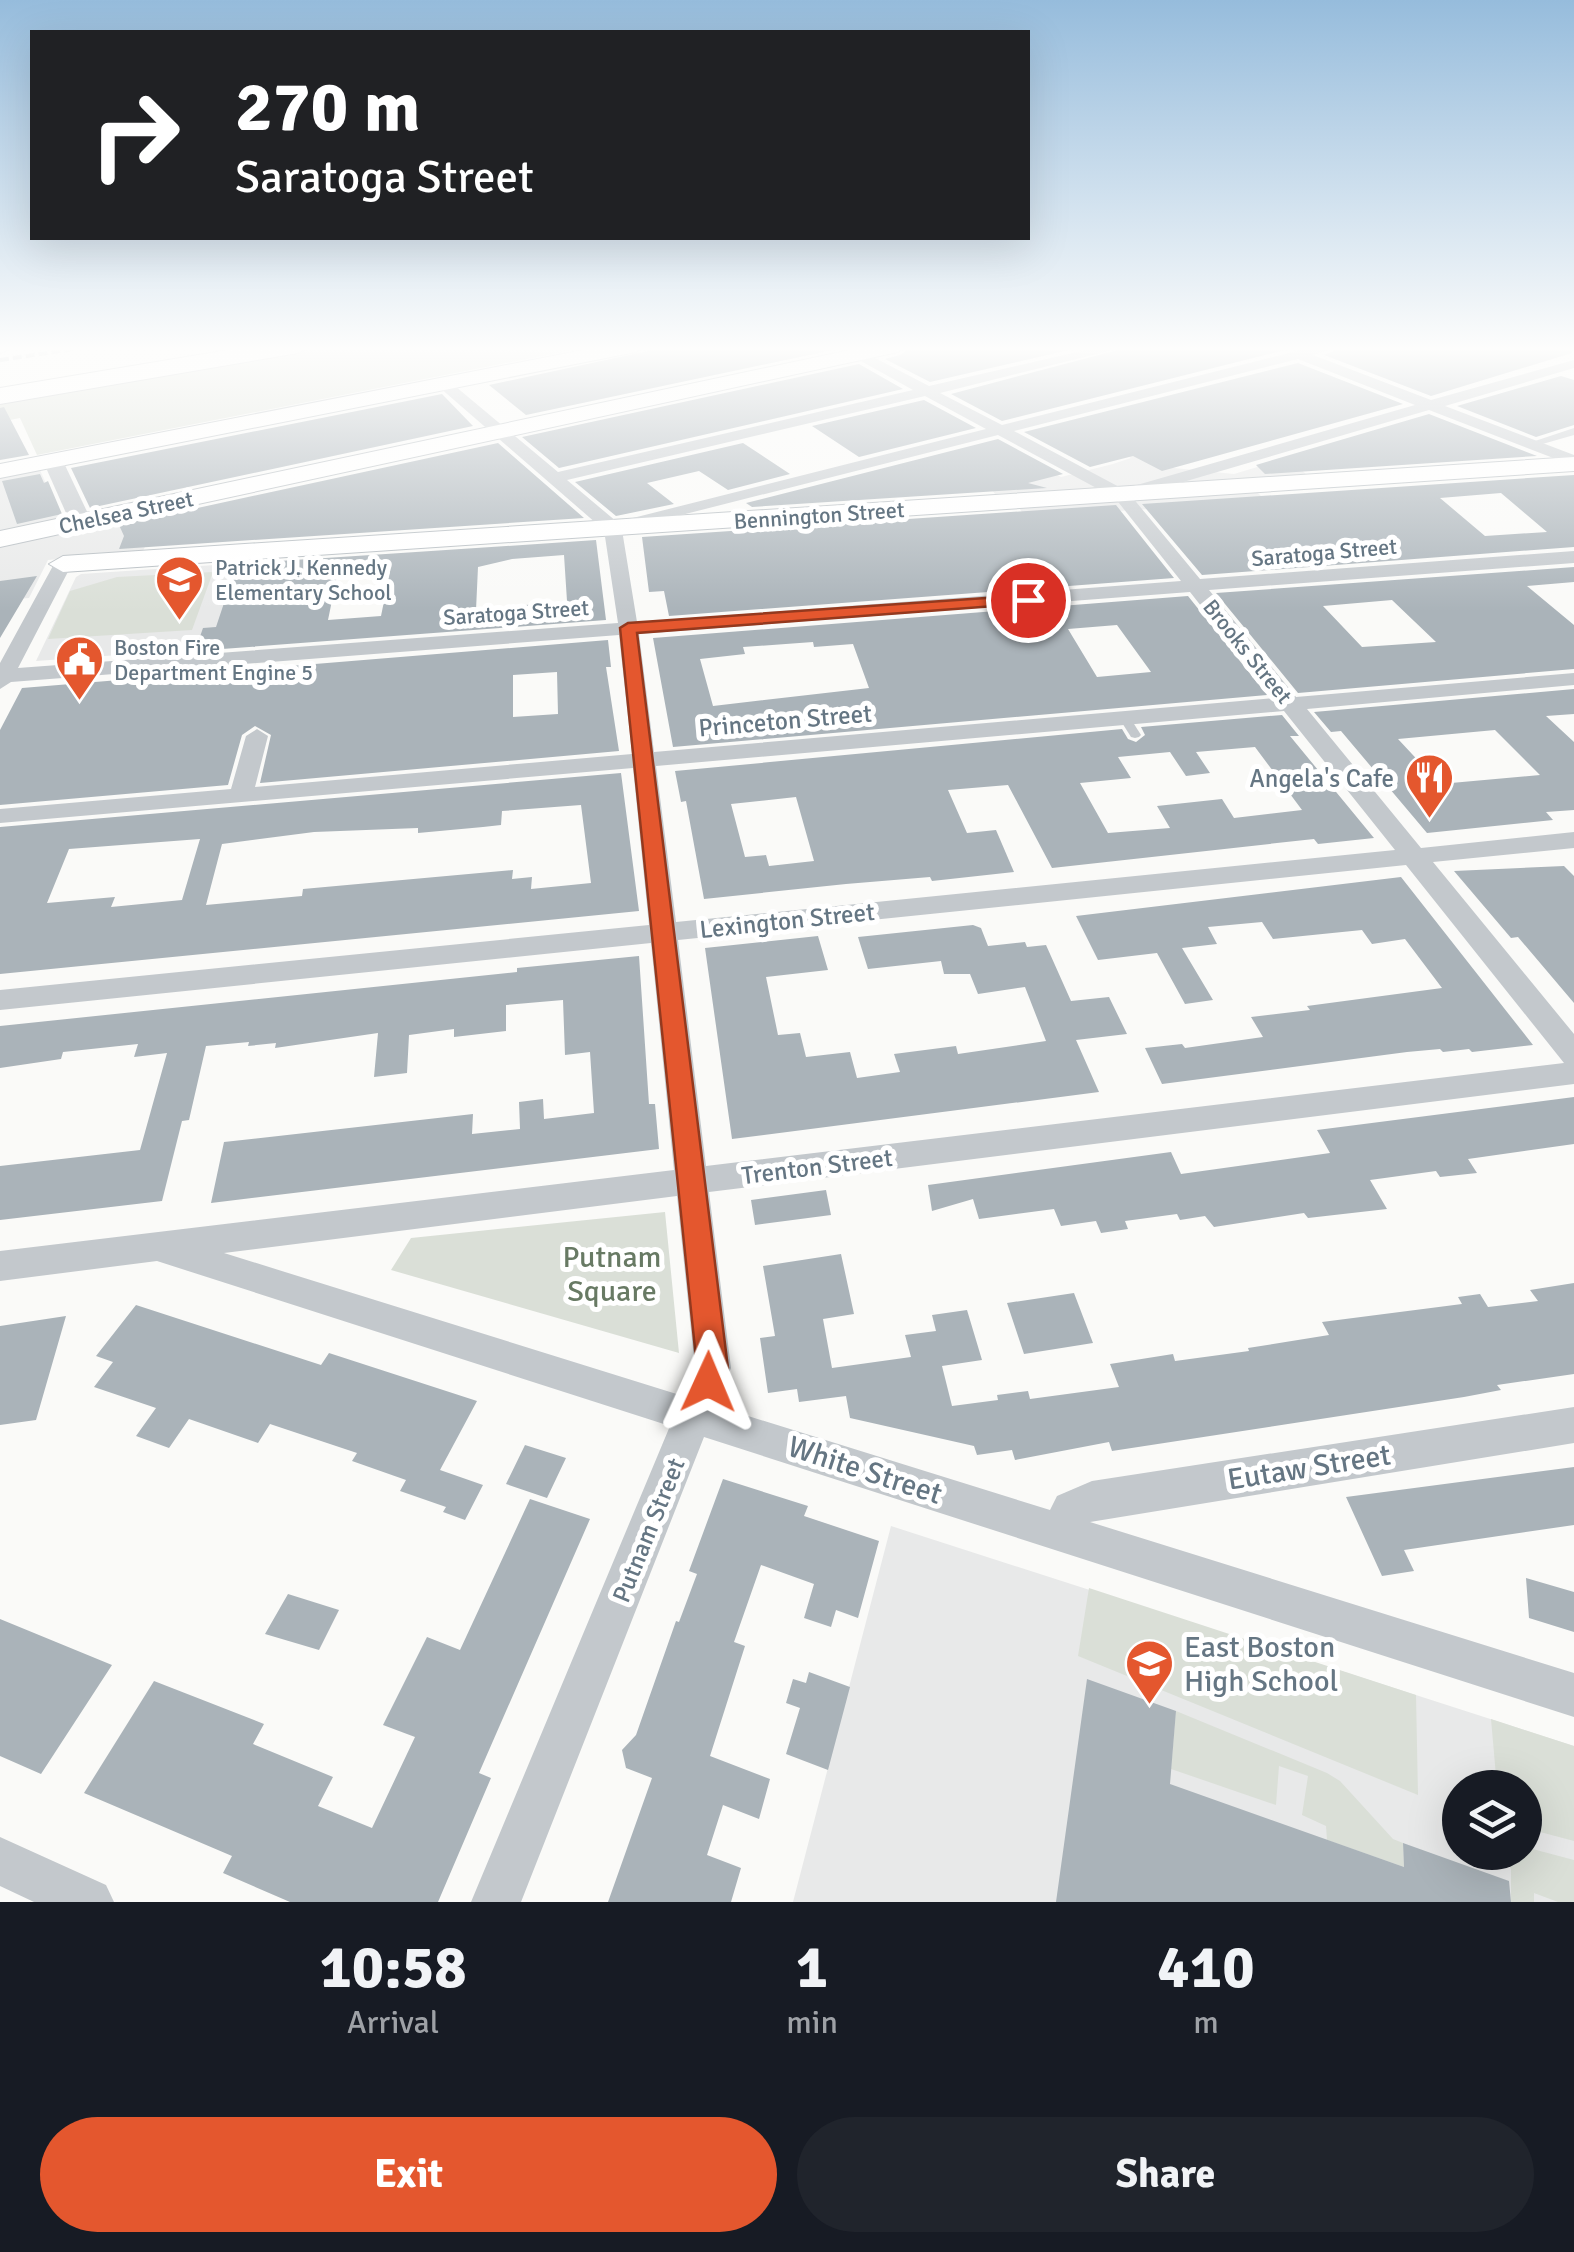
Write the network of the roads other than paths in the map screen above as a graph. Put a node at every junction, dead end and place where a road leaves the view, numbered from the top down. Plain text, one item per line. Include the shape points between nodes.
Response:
1 (186, 435) edge
2 (485, 435) edge
3 (501, 435) edge
4 (741, 435) edge
5 (985, 435) edge
6 (1007, 435) edge
7 (1330, 435) edge
8 (1507, 435) edge
9 (1562, 435) edge
10 (1532, 444) junction
11 (53, 461) junction
12 (1574, 462) edge
13 (0, 471) edge
14 (554, 478) junction
15 (1121, 494) junction
16 (81, 522) junction
17 (613, 528) junction
18 (0, 542) edge
19 (59, 558) junction
20 (1574, 558) edge
21 (1196, 587) junction
22 (628, 628) junction
23 (2, 678) edge
24 (1574, 679) edge
25 (1290, 704) junction
26 (257, 736) dead end
27 (644, 760) junction
28 (241, 795) junction
29 (0, 816) edge
30 (1574, 840) edge
31 (1414, 856) junction
32 (664, 933) junction
33 (0, 1000) edge
34 (1574, 1055) edge
35 (1574, 1073) edge
36 (692, 1180) junction
37 (156, 1246) junction
38 (0, 1266) edge
39 (695, 1416) junction
40 (1574, 1426) edge
41 (1060, 1532) junction
42 (1574, 1695) edge
43 (0, 1861) edge
44 (89, 1902) edge
45 (496, 1902) edge

1 - 11 main road
2 - 16 main road, Chelsea Street
3 - 14 street
4 - 14 street
5 - 17 street
6 - 15 street, Brooks Street
7 - 15 street
8 - 10 street
9 - 10 street
10 - 12 street
11 - 13 main road
11 - 16 street
12 - 15 main road, Bennington Street
14 - 17 street
15 - 17 main road, Bennington Street
15 - 21 street, Brooks Street
16 - 18 main road, Chelsea Street
16 - 19 main road via 81,536
17 - 19 main road, Bennington Street
17 - 22 street, Putnam Street
18 - 19 main road, Bennington Street via 36,546
19 - 23 street
20 - 21 street, Saratoga Street
21 - 22 street, Saratoga Street
21 - 25 street, Brooks Street
22 - 23 street, Saratoga Street
22 - 27 street, Putnam Street
24 - 25 street, Princeton Street
25 - 27 street, Princeton Street via 1130,726
25 - 31 street, Brooks Street
26 - 28 street
27 - 28 street, Princeton Street
27 - 32 street, Putnam Street
28 - 29 street, Princeton Street
30 - 31 street, Lexington Street
31 - 32 street, Lexington Street
31 - 34 street, Brooks Street
32 - 33 street, Lexington Street
32 - 36 street, Putnam Street
35 - 36 street, Trenton Street
36 - 37 street, Trenton Street
36 - 39 street, Putnam Street via 713,1368
37 - 38 street, Trenton Street
37 - 39 street, White Street
39 - 41 street, White Street
39 - 45 street, Putnam Street
40 - 41 street, Eutaw Street via 1092,1501 1071,1510
41 - 42 street, White Street
43 - 44 street

